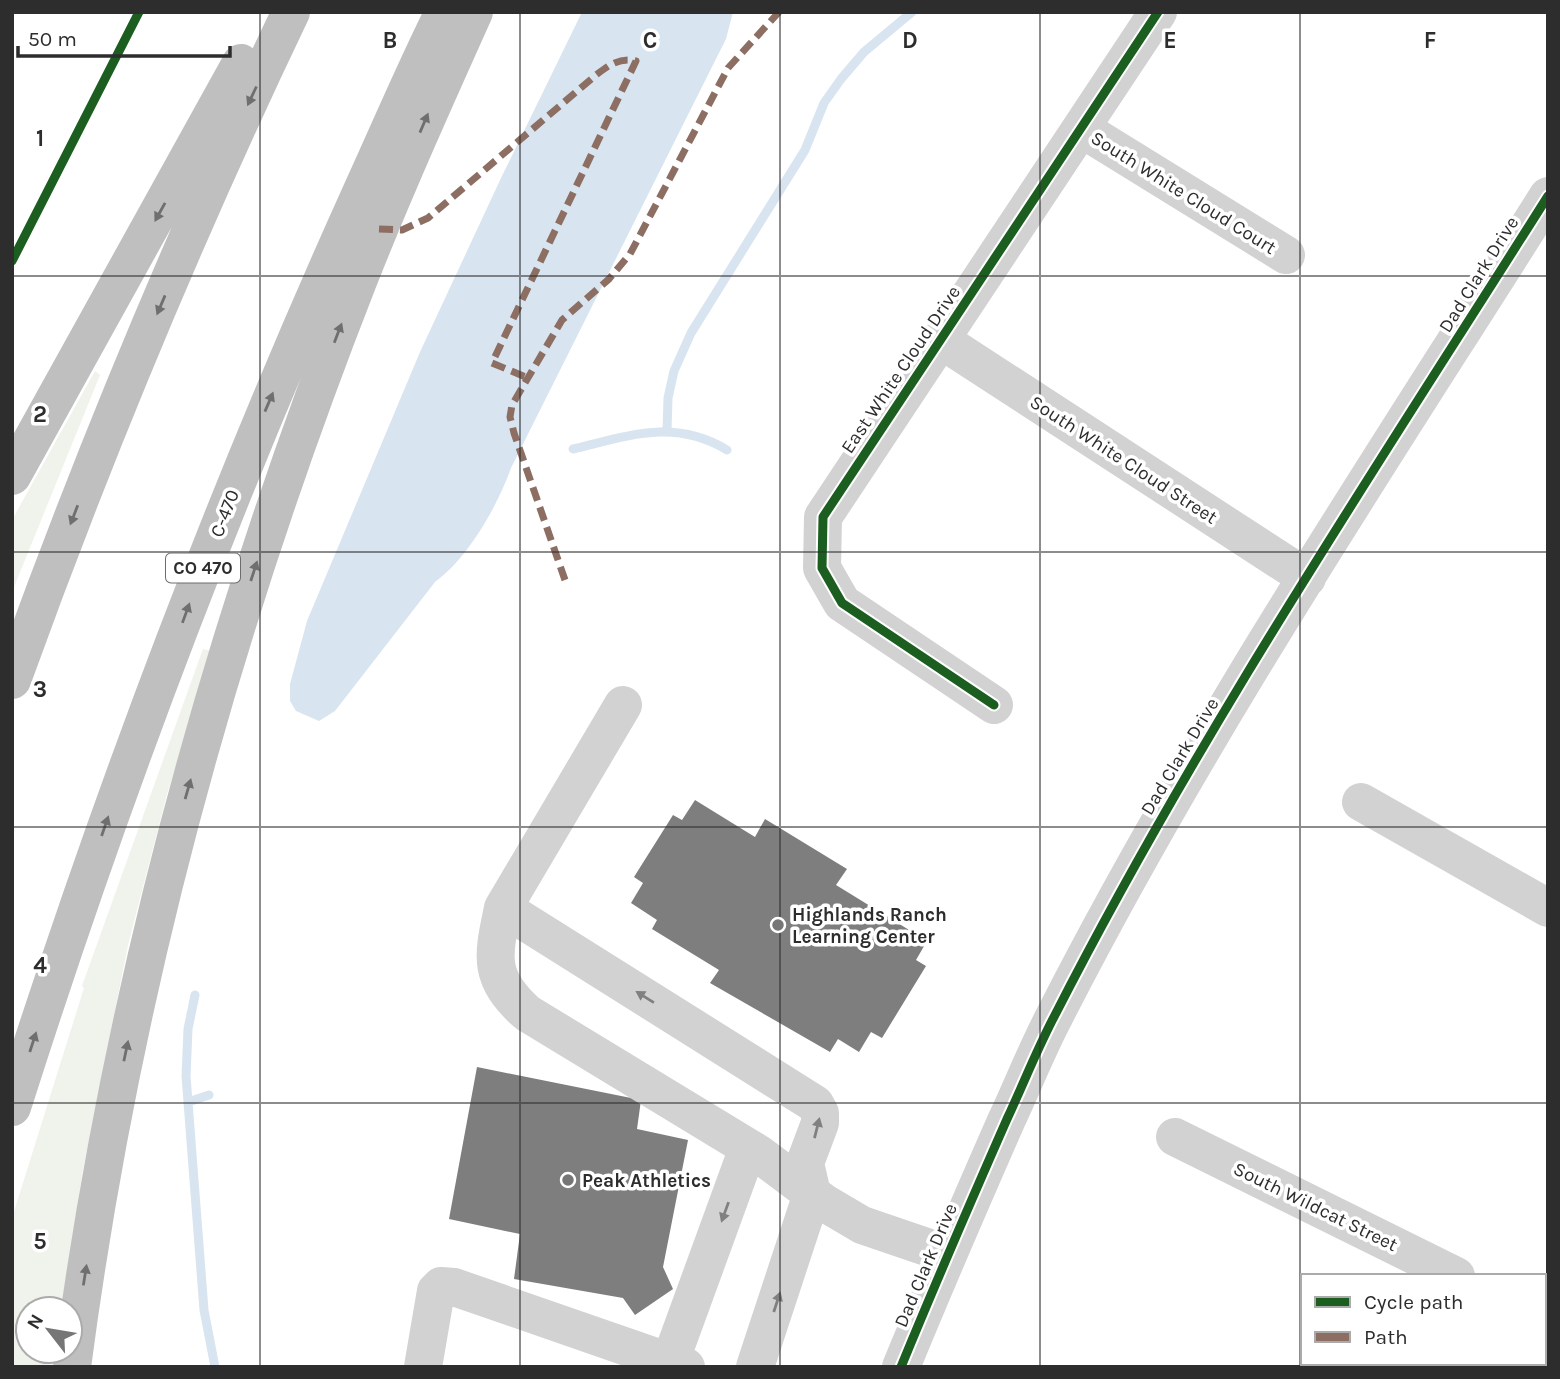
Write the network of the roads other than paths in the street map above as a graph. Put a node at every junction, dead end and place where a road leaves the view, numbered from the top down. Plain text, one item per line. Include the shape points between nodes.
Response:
1 (269, 12) edge
2 (291, 12) edge
3 (444, 12) edge
4 (474, 12) edge
5 (1158, 12) edge
6 (1082, 129) junction
7 (1548, 196) edge
8 (1286, 255) dead end
9 (940, 340) junction
10 (12, 476) edge
11 (1307, 578) junction
12 (12, 680) edge
13 (623, 705) dead end
14 (994, 705) dead end
15 (1361, 803) dead end
16 (503, 908) junction
17 (1548, 908) edge
18 (12, 1107) edge
19 (1175, 1137) dead end
20 (748, 1148) junction
21 (812, 1194) junction
22 (947, 1254) junction
23 (1452, 1274) edge
24 (678, 1364) edge
25 (72, 1367) edge
26 (423, 1367) edge
27 (755, 1367) edge
28 (901, 1367) edge

1 -> 10 highway
2 -> 12 highway via 216,174 101,446
18 -> 3 highway, C-470 / CO 470 via 111,810 242,467
25 -> 4 highway via 118,1086 166,872 202,741 257,562 330,353 387,209
5 - 6 street, East White Cloud Drive
6 - 8 street, South White Cloud Court
6 - 9 street, East White Cloud Drive
7 - 11 street, Dad Clark Drive
9 - 11 street, South White Cloud Street
9 - 14 street, East White Cloud Drive via 823,517 822,568 842,603
11 - 22 street, Dad Clark Drive via 1180,785 1091,946 1053,1018
13 - 16 street
15 - 17 street
16 - 20 street via 495,966 512,999 527,1013
21 -> 16 street via 805,1163 820,1124 815,1104
19 - 23 street, South Wildcat Street
20 - 21 street
20 -> 24 street
21 - 22 street via 862,1225
27 -> 21 street
22 - 28 street, Dad Clark Drive
24 - 26 street via 441,1286 436,1291

